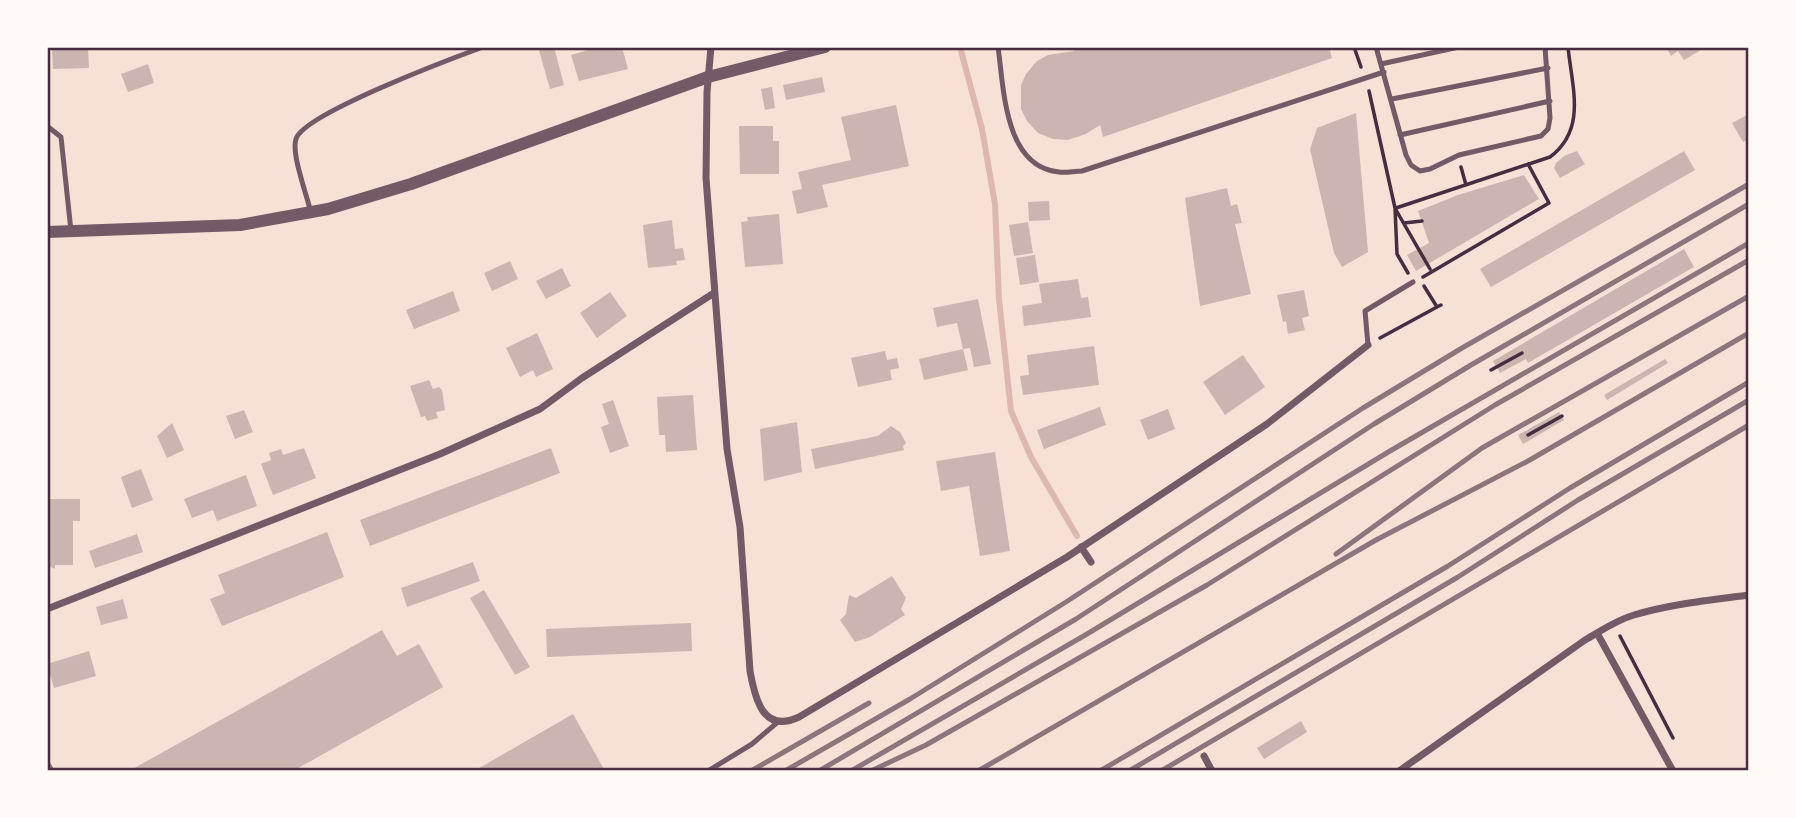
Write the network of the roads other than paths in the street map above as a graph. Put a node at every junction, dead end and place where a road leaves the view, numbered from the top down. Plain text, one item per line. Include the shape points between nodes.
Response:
1 (483, 47) edge
2 (711, 47) edge
3 (825, 47) edge
4 (998, 47) edge
5 (1376, 47) edge
6 (1459, 47) edge
7 (1545, 47) edge
8 (1381, 64) junction
9 (1548, 68) junction
10 (1384, 72) junction
11 (708, 78) junction
12 (1392, 99) junction
13 (1550, 101) junction
14 (47, 126) edge
15 (1400, 135) junction
16 (311, 212) junction
17 (71, 231) junction
18 (47, 232) edge
19 (1413, 282) road end
20 (714, 293) junction
21 (1368, 345) joint
22 (1081, 547) junction
23 (1091, 562) dead end
24 (1749, 595) edge
25 (47, 609) edge
26 (1597, 633) junction
27 (779, 721) junction
28 (1204, 756) dead end
29 (708, 771) edge
30 (1212, 771) edge
31 (1399, 771) edge
32 (1672, 771) edge

1 - 16 lane via 417,71 302,130 295,148
2 - 11 street
3 - 11 street
4 - 10 lane via 1011,128 1021,150 1057,172 1082,171
5 - 8 lane
6 - 8 lane
7 - 9 lane
8 - 10 lane
9 - 12 lane
9 - 13 lane
10 - 12 lane
11 - 16 street via 411,184
11 - 20 street via 706,178
12 - 15 lane
13 - 15 lane
13 - 15 lane via 1548,129 1541,136 1459,155 1430,169 1420,171 1410,165
14 - 17 lane via 61,137
16 - 17 street via 240,225
17 - 18 street
19 - 21 lane via 1365,311
20 - 25 street via 540,409 440,454
20 - 27 street via 727,449 740,527 750,671 764,713
21 - 22 street via 1267,424
22 - 23 street
22 - 27 street via 799,718
24 - 26 street via 1633,615
26 - 31 street
26 - 32 street
27 - 29 lane
28 - 30 street

